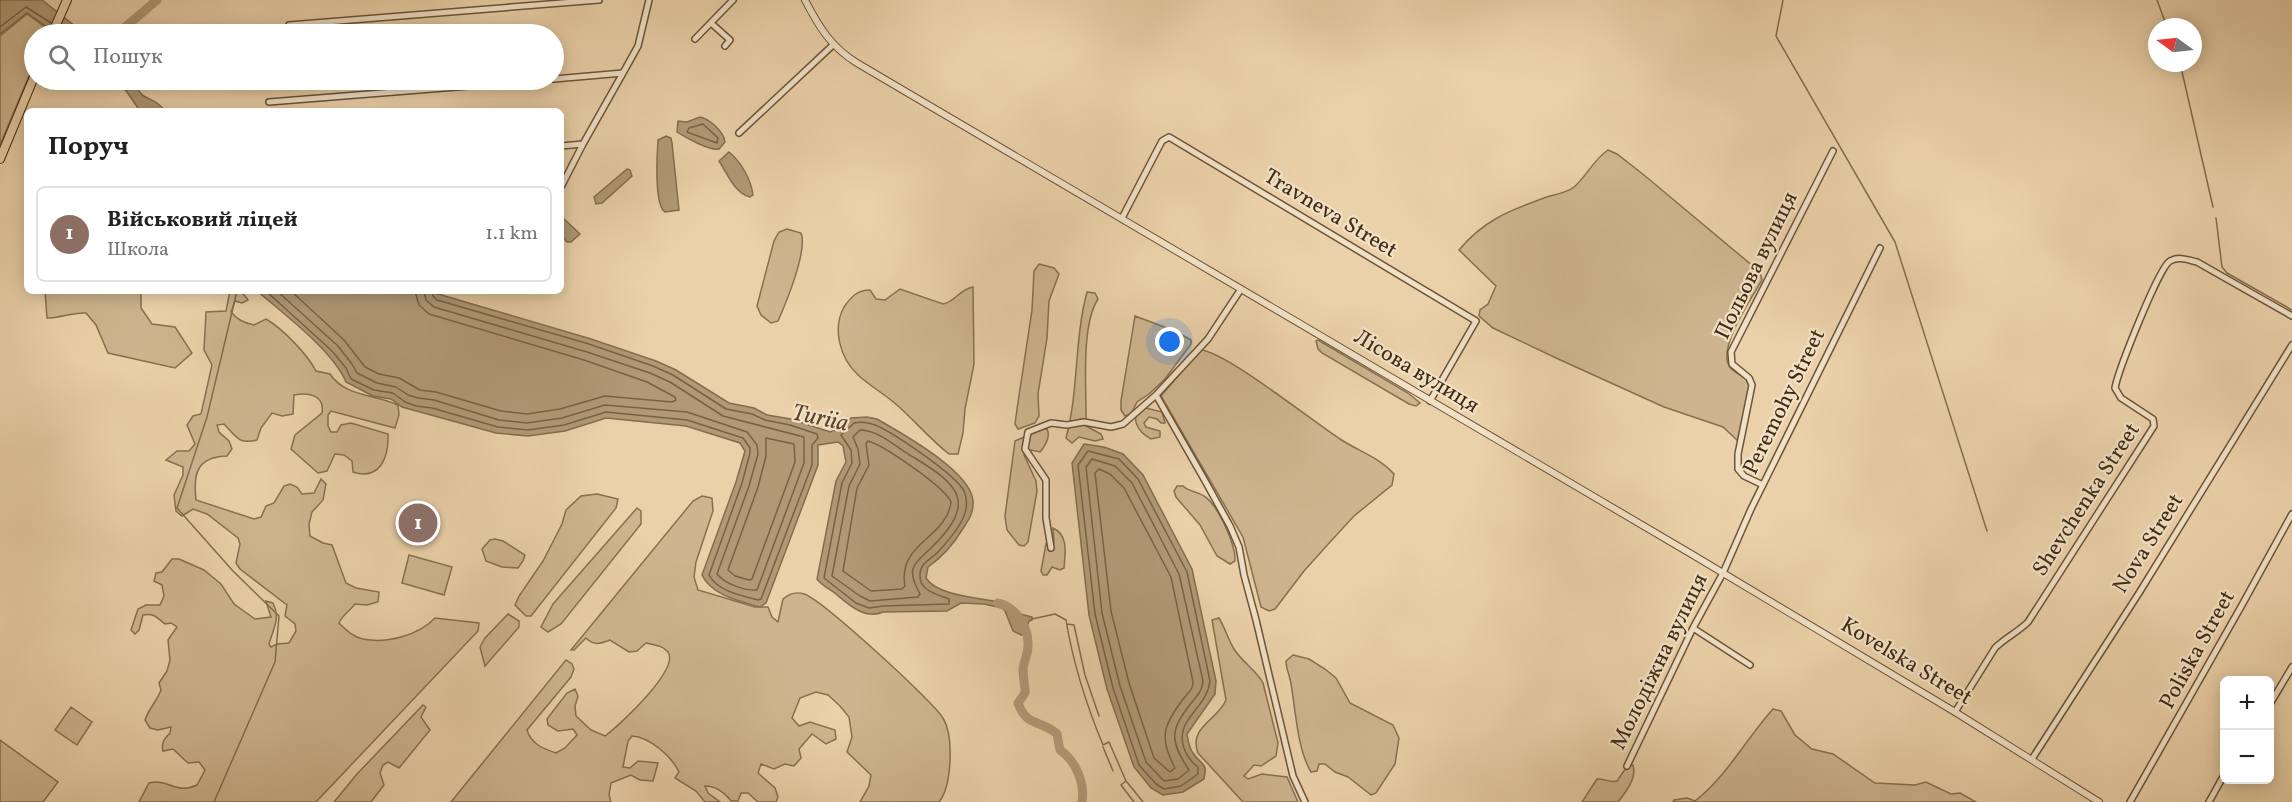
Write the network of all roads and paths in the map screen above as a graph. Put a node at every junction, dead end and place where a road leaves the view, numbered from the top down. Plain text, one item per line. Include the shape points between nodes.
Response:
1 (67, 0) edge
2 (599, 0) edge
3 (648, 0) edge
4 (733, 0) edge
5 (805, 0) edge
6 (711, 23) junction
7 (56, 24) edge
8 (301, 24) edge
9 (695, 39) dead end
10 (832, 45) junction
11 (725, 46) dead end
12 (623, 73) junction
13 (564, 78) edge
14 (29, 90) edge
15 (420, 90) edge
16 (269, 102) dead end
17 (739, 133) dead end
18 (583, 144) junction
19 (564, 146) edge
20 (1833, 151) dead end
21 (0, 159) edge
22 (564, 181) edge
23 (1122, 218) junction
24 (1880, 248) dead end
25 (1241, 289) junction
26 (2292, 316) edge
27 (2292, 345) edge
28 (1156, 395) junction
29 (1430, 400) junction
30 (1763, 485) junction
31 (2292, 514) edge
32 (1051, 548) dead end
33 (1693, 555) joint
34 (1723, 573) junction
35 (1693, 628) junction
36 (1750, 664) dead end
37 (2292, 667) edge
38 (2274, 697) edge
39 (1954, 712) junction
40 (2032, 759) junction
41 (1627, 766) dead end
42 (2220, 782) edge
43 (1305, 802) edge
44 (2100, 802) edge
45 (2130, 802) edge
46 (2209, 802) edge

1 - 7 highway
2 - 8 street
3 - 12 street via 642,34
4 - 6 street
5 - 10 street
6 - 9 street
6 - 11 street via 730,40
10 - 17 street
10 - 23 street, Лісова вулиця via 868,71
12 - 13 street
12 - 18 street
14 - 21 highway
15 - 16 street
18 - 19 street
18 - 22 street
20 - 30 street, Польова вулиця via 1731,352 1735,368 1752,385 1738,468 1744,476
23 - 25 street, Лісова вулиця
23 - 29 street, Travneva Street via 1162,141 1169,137 1180,143 1476,321
24 - 30 street, Peremohy Street
25 - 28 street via 1208,339
25 - 29 street, Лісова вулиця
26 - 39 street, Shevchenka Street via 2197,262 2184,258 2164,266 2116,382 2117,394 2153,419 2154,426 2028,622 1995,648
27 - 40 street, Nova Street
28 - 32 street via 1123,424 1105,427 1084,422 1051,423 1028,432 1025,449 1046,480
28 - 43 street via 1239,547 1293,776
29 - 33 street, Лісова вулиця
30 - 34 street, Peremohy Street
31 - 45 street, Poliska Street
33 - 34 street, Kovelska Street
34 - 35 street, Молодіжна вулиця
34 - 39 street, Kovelska Street
35 - 36 street
35 - 41 street, Молодіжна вулиця
37 - 38 street
39 - 40 street, Kovelska Street
40 - 44 street, Kovelska Street
42 - 46 street

